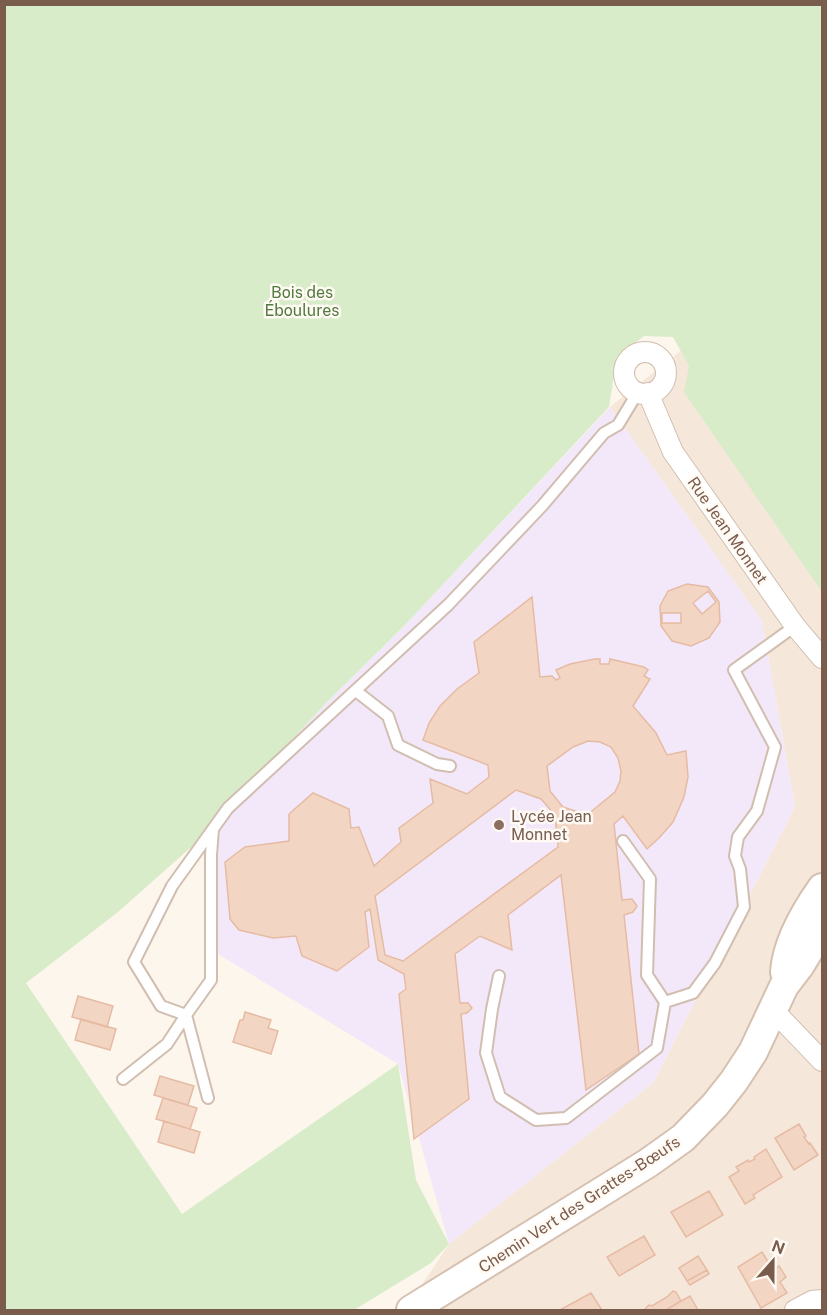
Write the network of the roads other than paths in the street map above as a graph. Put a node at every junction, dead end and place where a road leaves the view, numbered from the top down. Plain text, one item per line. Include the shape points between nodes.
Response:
1 (643, 393) joint
2 (795, 626) junction
3 (822, 658) edge
4 (356, 691) junction
5 (450, 766) dead end
6 (213, 829) junction
7 (623, 840) dead end
8 (822, 888) edge
9 (822, 928) edge
10 (499, 976) dead end
11 (779, 998) junction
12 (665, 1002) junction
13 (186, 1015) junction
14 (822, 1061) edge
15 (123, 1079) dead end
16 (208, 1098) dead end
17 (822, 1300) edge
18 (411, 1311) edge
19 (795, 1311) edge

1 - 2 street, Rue Jean Monnet via 672,452
1 - 4 lane via 618,425 604,433 480,572
2 - 3 street, Rue Jean Monnet
2 - 12 lane via 734,670 775,747 757,811 738,837 735,856 744,907 715,963 693,993
4 - 5 lane via 388,716 398,745 437,764
4 - 6 lane via 228,808
6 - 13 lane via 211,980
6 - 13 lane via 172,886 134,962 161,1006
7 - 12 lane via 650,879 647,975
8 - 11 main road, Chemin Vert des Grattes-Bœufs via 796,931
9 - 11 main road, Chemin Vert des Grattes-Bœufs
10 - 12 lane via 486,1053 500,1097 536,1120 566,1118 657,1048
11 - 14 street
11 - 18 main road, Chemin Vert des Grattes-Bœufs via 734,1081 683,1138
13 - 15 lane via 167,1044
13 - 16 lane
17 - 19 street

